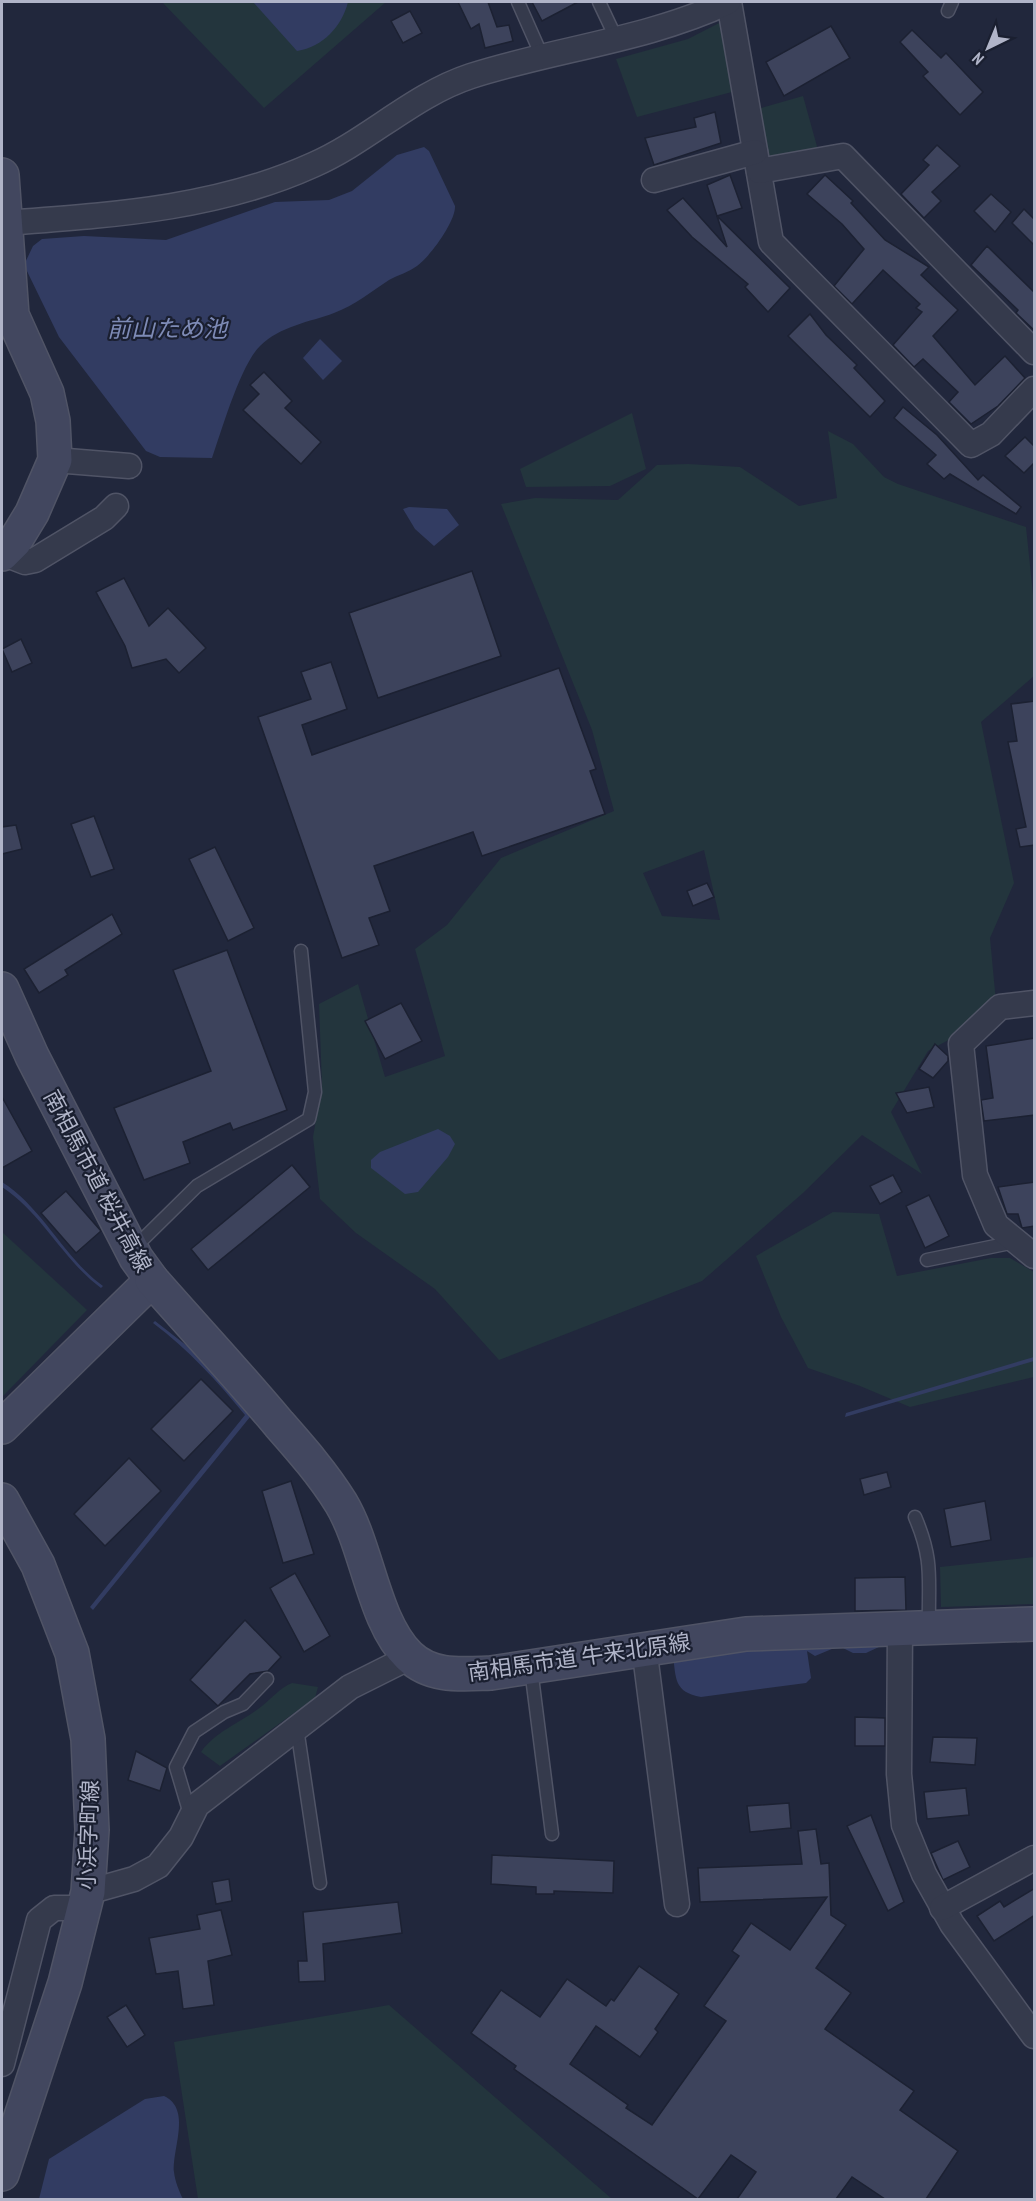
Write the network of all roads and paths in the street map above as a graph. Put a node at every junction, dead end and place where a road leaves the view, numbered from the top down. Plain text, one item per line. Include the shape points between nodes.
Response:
1 (518, 2) edge
2 (599, 2) edge
3 (729, 2) edge
4 (690, 9) edge
5 (616, 38) junction
6 (540, 58) junction
7 (757, 162) junction
8 (2, 175) edge
9 (654, 180) dead end
10 (6, 223) junction
11 (1035, 352) edge
12 (1035, 389) edge
13 (55, 460) junction
14 (129, 466) dead end
15 (116, 506) dead end
16 (2, 554) edge
17 (301, 951) dead end
18 (2, 989) edge
19 (1035, 1003) edge
20 (1029, 1244) edge
21 (132, 1250) junction
22 (927, 1260) dead end
23 (152, 1281) junction
24 (2, 1427) edge
25 (2, 1500) edge
26 (915, 1516) dead end
27 (1035, 1624) edge
28 (915, 1627) junction
29 (644, 1647) junction
30 (410, 1657) junction
31 (530, 1666) junction
32 (267, 1679) dead end
33 (297, 1728) junction
34 (191, 1815) junction
35 (552, 1834) dead end
36 (1035, 1858) edge
37 (320, 1883) dead end
38 (86, 1900) junction
39 (676, 1904) dead end
40 (942, 1908) junction
41 (1035, 2036) edge
42 (2, 2064) edge
43 (2, 2174) edge

1 - 6 lane
2 - 5 lane
3 - 4 street
3 - 7 street
4 - 5 street
5 - 6 street
6 - 10 street via 452,83 333,156 245,191 168,208
7 - 9 street
7 - 11 street via 843,156
7 - 12 street via 771,242 971,445 991,434
8 - 10 street
10 - 13 street via 12,315 47,393
13 - 14 street
13 - 16 street via 32,513
15 - 16 street via 104,518 35,560 25,562
17 - 21 lane via 315,1092 309,1119 197,1186
18 - 21 street, 南相馬市道 桜井高線 via 32,1056
19 - 20 street via 1000,1007 961,1044 975,1175 996,1225
20 - 22 lane
21 - 23 street, 南相馬市道 桜井高線
23 - 24 street, 南相馬市道 桜井高線
23 - 30 street, 南相馬市道 牛来北原線 via 327,1483 358,1537 390,1631
25 - 38 street, 小浜字町線 via 38,1565 72,1653 88,1739 92,1830
26 - 28 lane via 927,1544 930,1564
27 - 28 street, 南相馬市道 牛来北原線
28 - 29 street, 南相馬市道 牛来北原線 via 746,1634
28 - 40 street via 899,1774 904,1825
29 - 31 street, 南相馬市道 牛来北原線
29 - 39 street
30 - 31 street, 南相馬市道 牛来北原線 via 423,1667 457,1675
30 - 33 street via 350,1687
31 - 35 lane
32 - 34 lane via 243,1704 194,1732 176,1767
33 - 34 street via 197,1805
33 - 37 lane
34 - 38 street via 181,1837 158,1866
36 - 40 street
38 - 42 street via 54,1908 39,1920
38 - 43 street, 小浜字町線 via 64,1983
40 - 41 street

